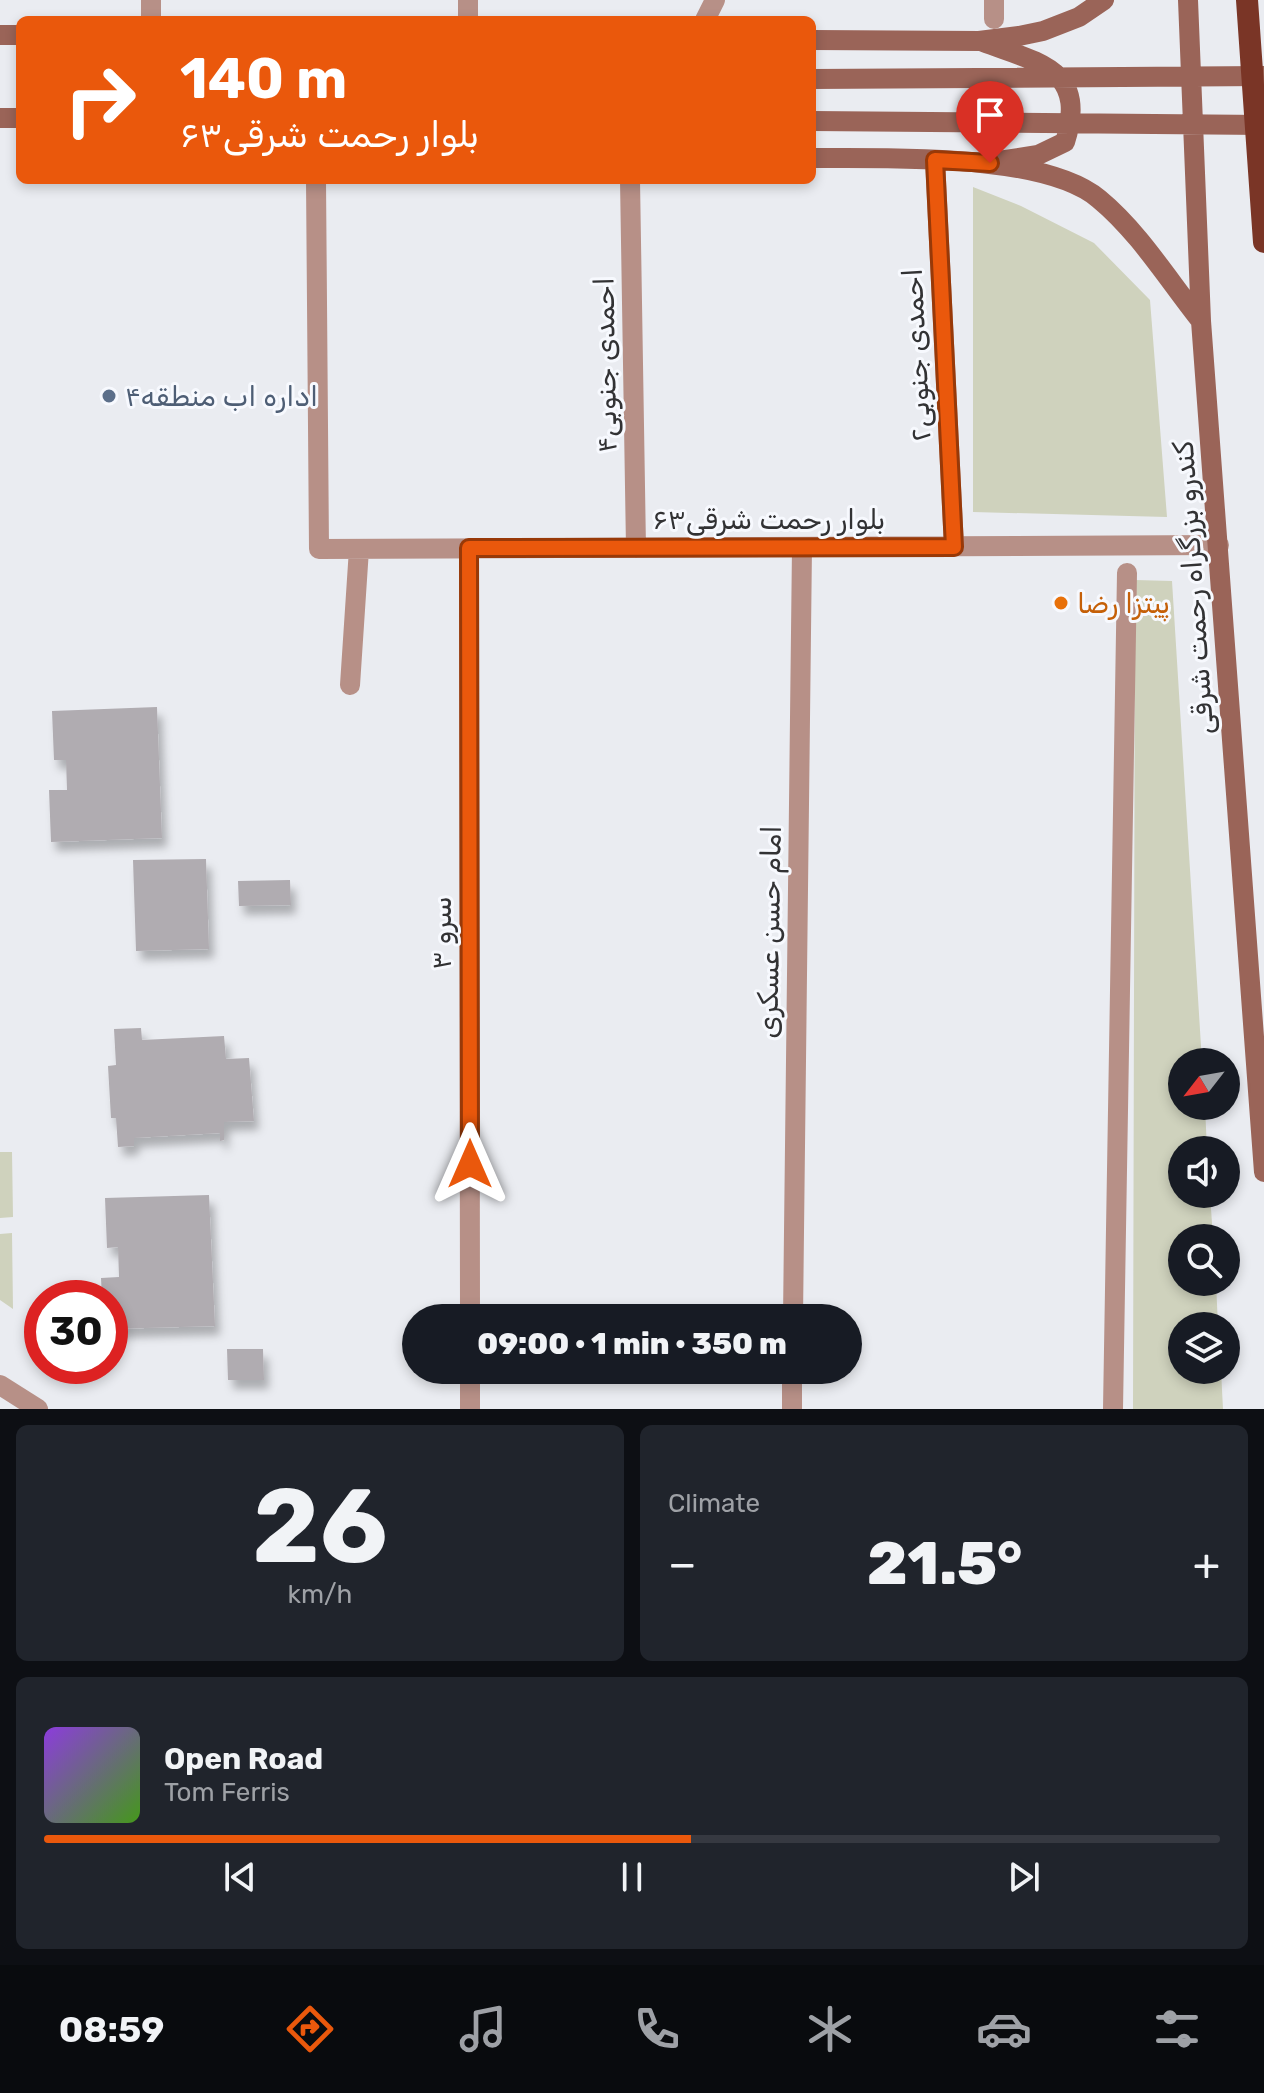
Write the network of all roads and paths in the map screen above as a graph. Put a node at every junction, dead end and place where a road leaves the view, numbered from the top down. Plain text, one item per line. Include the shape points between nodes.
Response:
1 (1104, 0) edge
2 (1188, 0) edge
3 (1247, 0) edge
4 (816, 40) edge
5 (979, 41) junction
6 (1264, 76) edge
7 (816, 79) edge
8 (816, 121) edge
9 (1264, 125) edge
10 (816, 158) edge
11 (935, 160) junction
12 (990, 163) junction
13 (316, 184) edge
14 (630, 184) edge
15 (1264, 242) edge
16 (1201, 321) junction
17 (1219, 545) junction
18 (802, 547) junction
19 (954, 547) junction
20 (469, 548) junction
21 (636, 548) junction
22 (359, 549) junction
23 (1127, 573) dead end
24 (350, 685) dead end
25 (1264, 1172) edge
26 (470, 1304) edge
27 (793, 1304) edge
28 (470, 1384) edge
29 (792, 1384) edge
30 (0, 1385) edge
31 (38, 1409) edge
32 (470, 1409) edge
33 (792, 1409) edge
34 (1113, 1409) edge

1 - 5 main road via 1043,31
2 - 16 main road, کندرو بزرگراه رحمت شرقی
3 - 15 highway
4 - 5 main road
5 - 12 main road via 1050,69 1064,81 1071,100 1065,142 1038,155
6 - 7 main road
8 - 9 main road
10 - 11 main road
11 - 12 main road
11 - 19 street, احمدی جنوبی۲
12 - 16 main road via 1059,179 1097,197
13 - 22 street, بلوار رحمت شرقی۶۳ via 319,549
14 - 21 street, احمدی جنوبی۴
16 - 17 main road, کندرو بزرگراه رحمت شرقی
17 - 19 street, بلوار رحمت شرقی۶۳
17 - 25 main road, کندرو بزرگراه رحمت شرقی
18 - 19 street, بلوار رحمت شرقی۶۳
18 - 21 street, بلوار رحمت شرقی۶۳
18 - 27 street, امام حسن عسکری
20 - 21 street, بلوار رحمت شرقی۶۳
20 - 22 street, بلوار رحمت شرقی۶۳
20 - 26 street, سرو ۳
22 - 24 street
23 - 34 street
28 - 32 street
29 - 33 street
30 - 31 street

